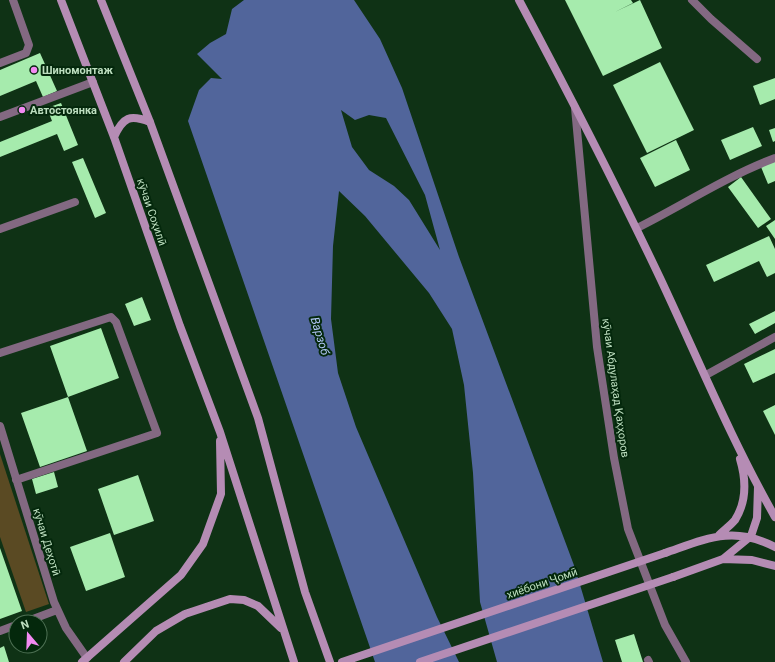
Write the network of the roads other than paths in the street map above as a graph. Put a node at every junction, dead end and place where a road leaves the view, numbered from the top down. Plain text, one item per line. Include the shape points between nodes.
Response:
1 (12, 0) edge
2 (61, 0) edge
3 (101, 0) edge
4 (518, 0) edge
5 (692, 0) edge
6 (757, 59) dead end
7 (0, 63) edge
8 (93, 82) junction
9 (575, 105) junction
10 (0, 117) edge
11 (150, 122) junction
12 (114, 137) junction
13 (775, 158) edge
14 (75, 202) dead end
15 (636, 228) junction
16 (0, 229) edge
17 (775, 337) edge
18 (0, 354) edge
19 (706, 375) junction
20 (0, 426) edge
21 (220, 432) junction
22 (733, 435) junction
23 (16, 480) dead end
24 (758, 487) junction
25 (775, 517) edge
26 (719, 535) junction
27 (751, 536) junction
28 (775, 546) edge
29 (723, 559) junction
30 (775, 566) edge
31 (57, 610) junction
32 (46, 614) edge
33 (282, 628) junction
34 (84, 660) edge
35 (124, 662) edge
36 (294, 662) edge
37 (330, 662) edge
38 (342, 662) edge
39 (420, 662) edge
40 (686, 662) edge

1 - 7 street via 29,45 26,53
2 - 8 main road, кӯчаи Соҳилӣ
3 - 11 main road
4 - 9 main road, кӯчаи Абдулаҳад Қаҳҳоров
5 - 6 street
8 - 10 street
8 - 12 main road, кӯчаи Соҳилӣ
9 - 15 main road, кӯчаи Абдулаҳад Қаҳҳоров
9 - 40 street, кӯчаи Абдулаҳад Қаҳҳоров via 597,347 628,529 664,625
11 - 12 main road via 138,117 127,119 119,124
11 - 37 main road via 258,418 305,592
12 - 21 main road, кӯчаи Соҳилӣ
13 - 15 street via 747,169 682,206
14 - 16 street
15 - 19 main road, кӯчаи Абдулаҳад Қаҳҳоров
17 - 19 street
18 - 23 street via 111,317 116,322 157,433
19 - 22 main road, кӯчаи Абдулаҳад Қаҳҳоров
20 - 31 street, кӯчаи Деҳотӣ
21 - 33 main road, кӯчаи Соҳилӣ
21 - 34 main road via 221,494 203,544 181,575
22 - 24 main road, кӯчаи Абдулаҳад Қаҳҳоров
22 - 26 main road via 745,476 744,498 735,520
24 - 25 main road, кӯчаи Абдулаҳад Қаҳҳоров
24 - 27 main road via 757,518
26 - 27 main road, хиёбони Ҷомӣ
26 - 38 main road, хиёбони Ҷомӣ, bridge
27 - 28 main road, хиёбони Ҷомӣ
27 - 29 main road
29 - 30 main road via 752,560
29 - 39 main road, bridge
31 - 32 street
31 - 34 street, кӯчаи Деҳотӣ
33 - 35 main road via 258,606 244,600 230,599 185,614 156,631
33 - 36 main road, кӯчаи Соҳилӣ

